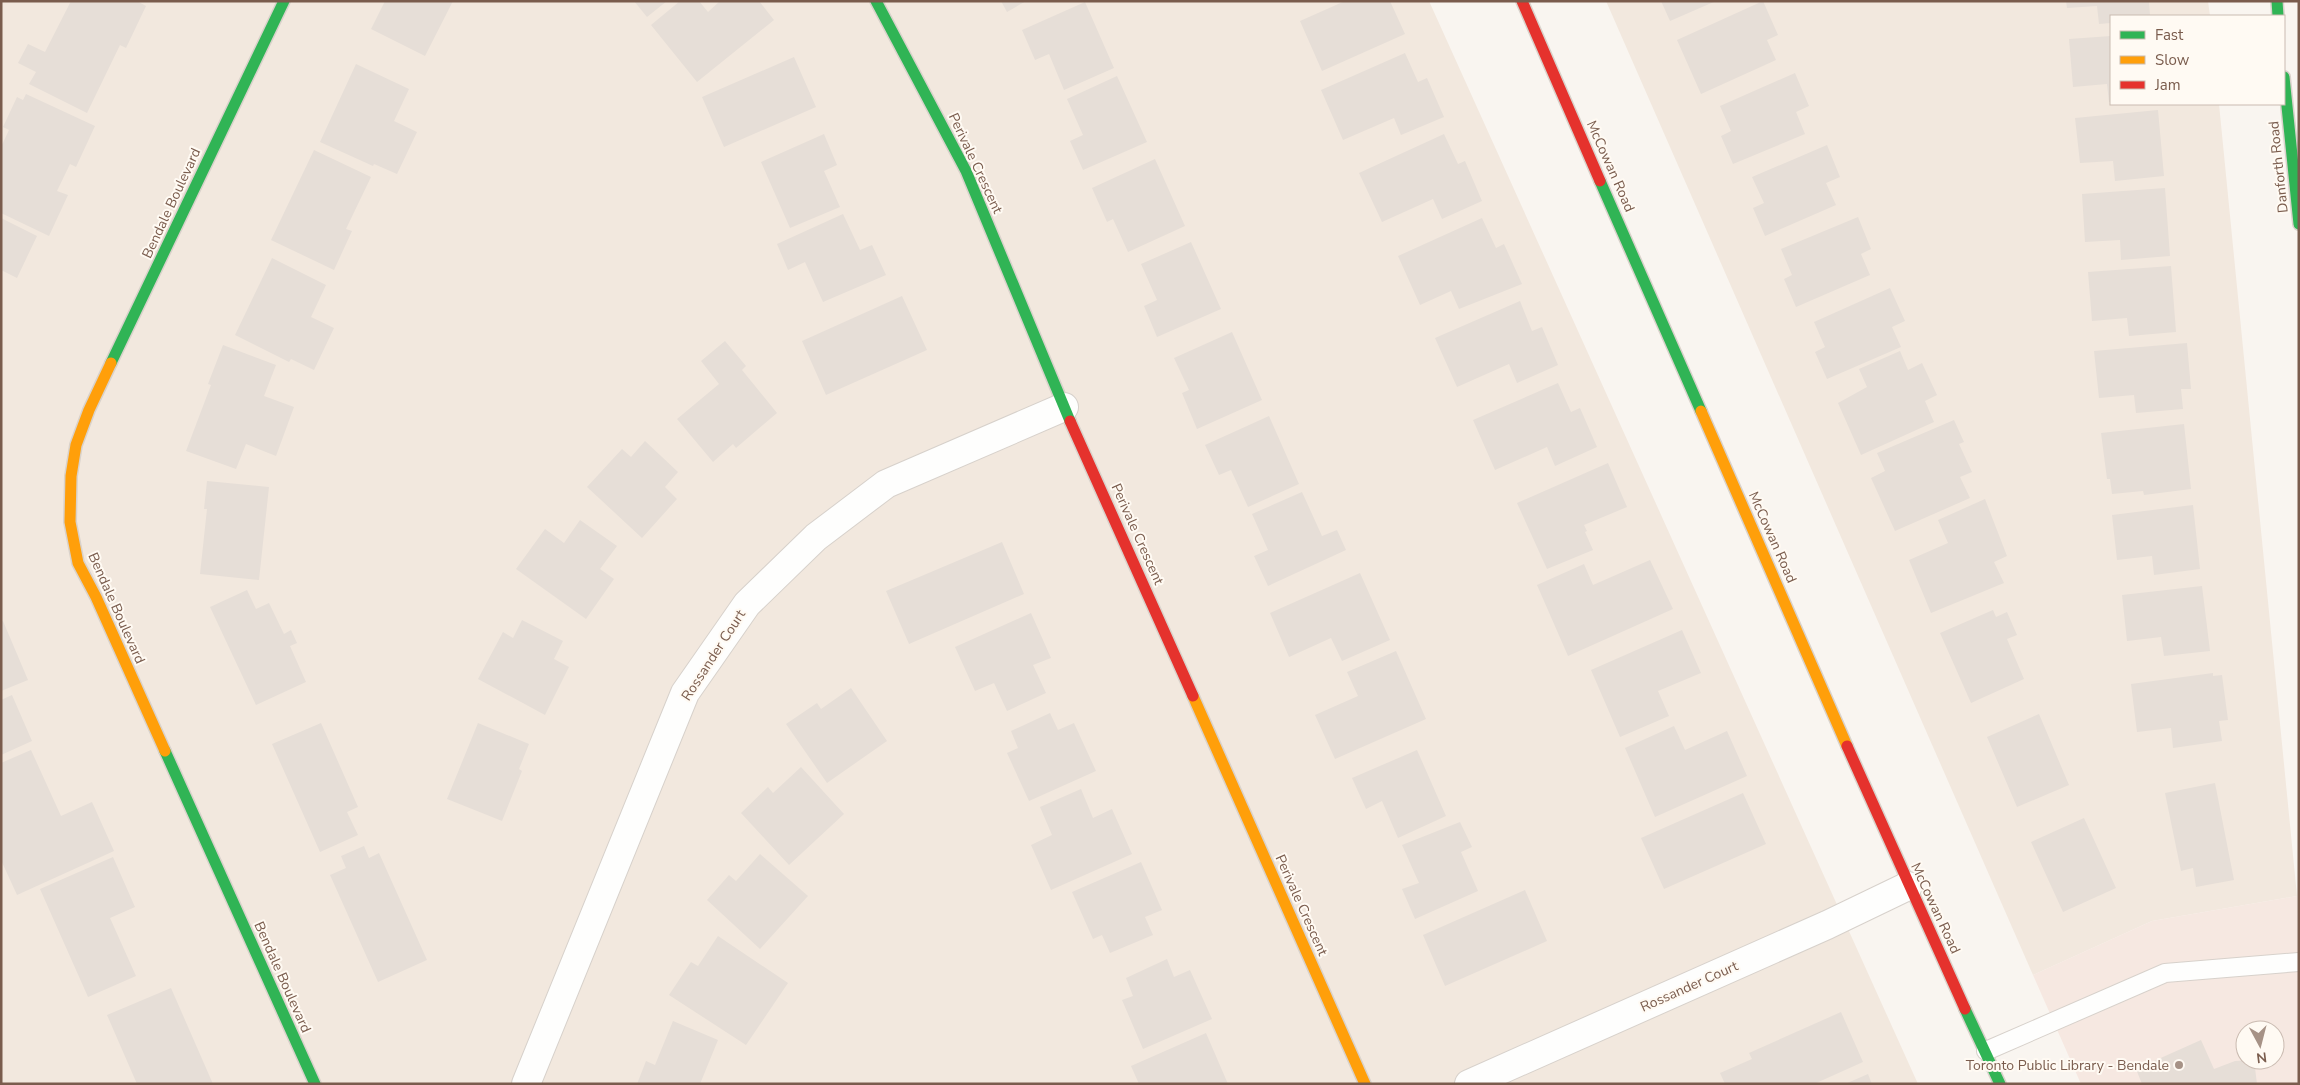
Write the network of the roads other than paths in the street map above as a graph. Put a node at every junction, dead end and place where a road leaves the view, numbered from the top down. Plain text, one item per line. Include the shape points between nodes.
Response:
1 (284, 1) edge
2 (876, 1) edge
3 (1522, 1) edge
4 (2277, 1) edge
5 (2278, 15) edge
6 (2289, 85) edge
7 (2299, 224) edge
8 (1064, 407) junction
9 (1908, 886) junction
10 (2299, 962) edge
11 (1986, 1051) junction
12 (315, 1084) edge
13 (526, 1084) edge
14 (1365, 1084) edge
15 (1469, 1084) edge
16 (2000, 1084) edge

1 - 12 street, Bendale Boulevard via 89,410 76,445 71,476 70,522 78,563
2 - 8 street, Perivale Crescent via 966,171
3 - 9 street, McCowan Road
4 - 5 street
6 - 7 street, Danforth Road
8 - 13 street, Rossander Court via 886,484 816,537 747,604 685,693
8 - 14 street, Perivale Crescent
9 - 11 street, McCowan Road
9 - 15 street, Rossander Court
10 - 11 lane via 2165,973
11 - 16 street, McCowan Road

